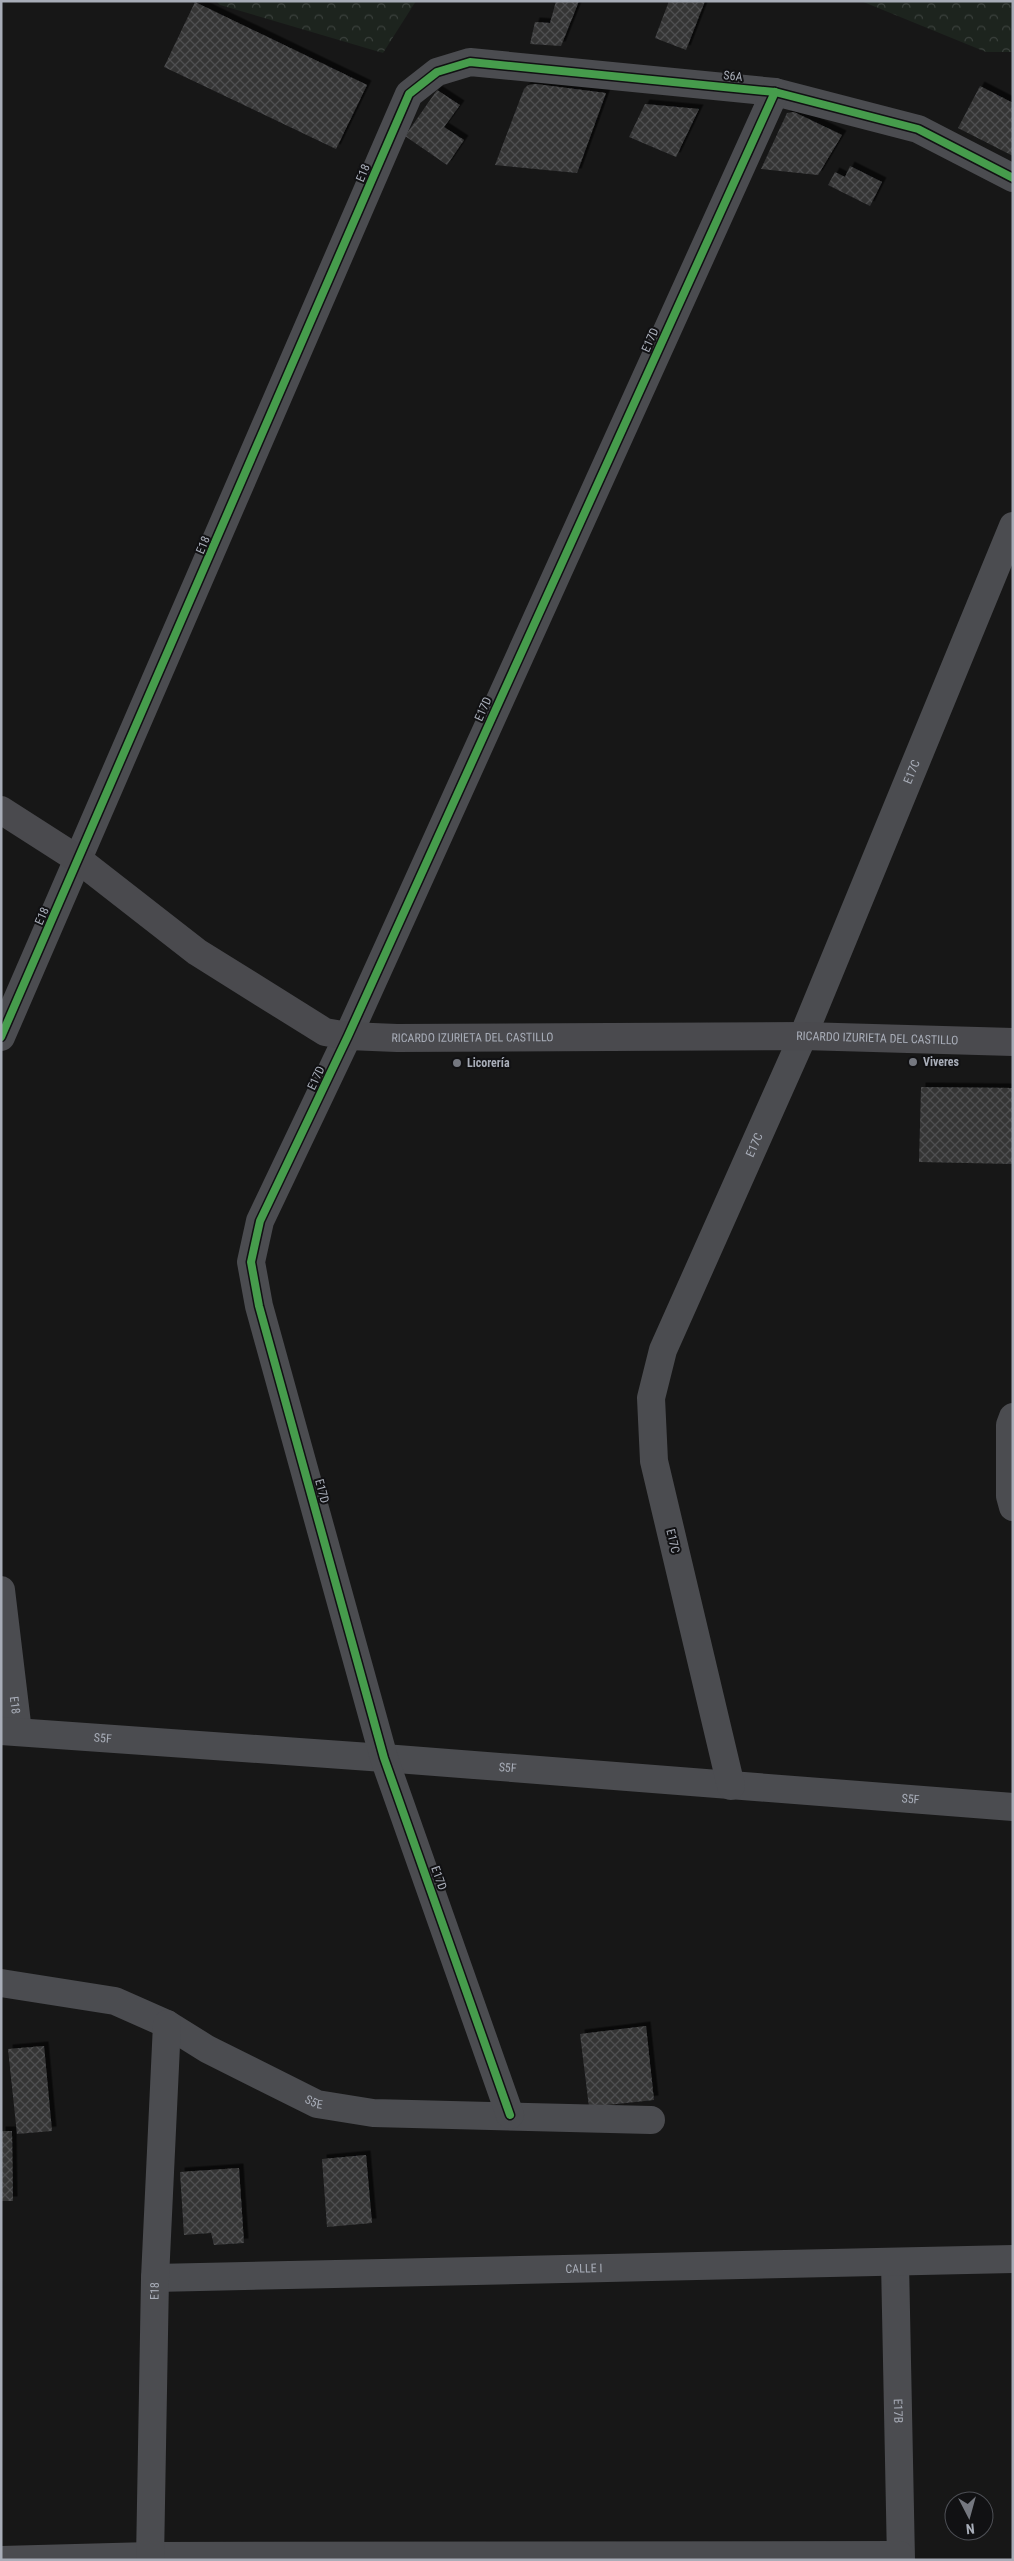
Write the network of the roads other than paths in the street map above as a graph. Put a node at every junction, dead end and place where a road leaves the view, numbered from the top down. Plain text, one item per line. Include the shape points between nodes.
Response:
1 (437, 72) joint
2 (775, 92) junction
3 (1013, 178) edge
4 (1013, 526) edge
5 (1, 810) edge
6 (78, 860) junction
7 (348, 1036) junction
8 (803, 1036) junction
9 (1, 1037) edge
10 (1013, 1042) edge
11 (1013, 1417) edge
12 (1013, 1507) edge
13 (1, 1590) edge
14 (10, 1732) edge
15 (384, 1758) junction
16 (731, 1786) junction
17 (1013, 1807) edge
18 (1, 1983) edge
19 (167, 2024) junction
20 (510, 2115) junction
21 (651, 2120) dead end
22 (1013, 2259) edge
23 (896, 2262) junction
24 (155, 2278) junction
25 (900, 2557) edge
26 (150, 2558) edge
27 (1, 2560) edge

1 - 2 street, S6A via 470,62
1 - 6 street, E18 via 410,94
2 - 3 street, S6A via 918,129
2 - 7 street, E17D
4 - 8 street, E17C
5 - 6 street, RICARDO IZURIETA DEL CASTILLO
6 - 7 street, RICARDO IZURIETA DEL CASTILLO via 197,952 305,1021 325,1032
6 - 9 street, E18
7 - 8 street, RICARDO IZURIETA DEL CASTILLO
7 - 15 street, E17D via 260,1222 252,1262 259,1306
8 - 10 street, RICARDO IZURIETA DEL CASTILLO
8 - 16 street, E17C via 663,1350 651,1398 654,1462
11 - 12 street via 1010,1425 1010,1496
13 - 14 street, E18
14 - 15 street, S5F
15 - 16 street, S5F
15 - 20 street, E17D
16 - 17 street, S5F
18 - 19 street, S5E via 115,2001
19 - 20 street, S5E via 207,2049 317,2104 373,2112
19 - 24 street, E18
20 - 21 street, S5E
22 - 23 street, CALLE I
23 - 24 street, CALLE I
23 - 25 street, E17B
24 - 26 street, E18
25 - 26 street
26 - 27 street

